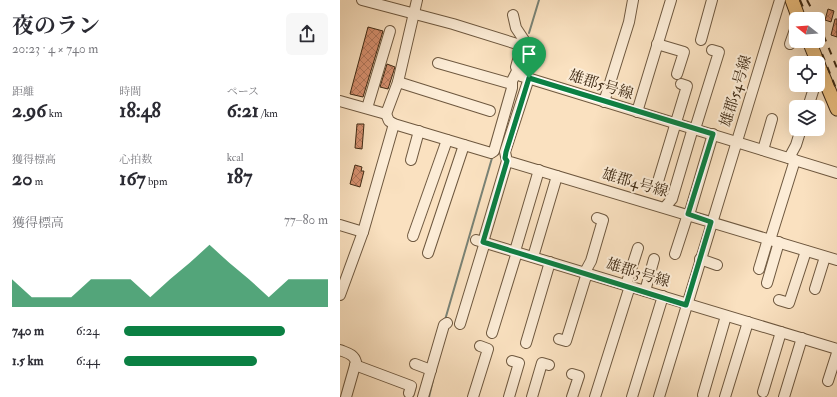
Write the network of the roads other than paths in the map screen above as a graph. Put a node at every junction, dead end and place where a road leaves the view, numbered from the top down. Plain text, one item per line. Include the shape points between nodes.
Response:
1 (362, 0) edge
2 (417, 0) edge
3 (633, 0) edge
4 (671, 0) edge
5 (780, 0) edge
6 (792, 0) edge
7 (377, 2) edge
8 (709, 2) edge
9 (797, 12) edge
10 (414, 15) junction
11 (513, 15) dead end
12 (390, 31) dead end
13 (700, 40) dead end
14 (657, 44) junction
15 (520, 47) junction
16 (712, 50) dead end
17 (438, 63) dead end
18 (676, 68) dead end
19 (517, 71) junction
20 (529, 78) junction
21 (825, 80) edge
22 (398, 82) junction
23 (512, 84) junction
24 (681, 84) dead end
25 (340, 101) edge
26 (604, 102) junction
27 (367, 108) junction
28 (837, 109) edge
29 (490, 111) dead end
30 (637, 112) junction
31 (386, 114) junction
32 (772, 119) dead end
33 (675, 123) junction
34 (394, 124) junction
35 (694, 129) junction
36 (419, 131) junction
37 (713, 134) junction
38 (799, 136) edge
39 (447, 140) junction
40 (736, 141) junction
41 (464, 145) junction
42 (763, 150) junction
43 (792, 159) junction
44 (411, 160) dead end
45 (507, 161) junction
46 (539, 170) junction
47 (837, 173) edge
48 (557, 176) junction
49 (656, 188) dead end
50 (665, 207) junction
51 (688, 214) junction
52 (597, 218) dead end
53 (711, 222) junction
54 (340, 225) edge
55 (363, 232) junction
56 (413, 233) dead end
57 (773, 240) junction
58 (481, 241) junction
59 (638, 248) dead end
60 (806, 251) junction
61 (516, 252) junction
62 (428, 253) dead end
63 (676, 254) dead end
64 (533, 257) junction
65 (825, 257) junction
66 (654, 259) dead end
67 (700, 259) junction
68 (837, 260) edge
69 (550, 262) junction
70 (717, 264) dead end
71 (759, 269) dead end
72 (586, 273) junction
73 (767, 283) dead end
74 (628, 286) junction
75 (815, 288) dead end
76 (645, 291) junction
77 (340, 294) edge
78 (663, 296) junction
79 (779, 300) dead end
80 (686, 305) junction
81 (726, 316) junction
82 (748, 322) junction
83 (446, 324) dead end
84 (460, 324) dead end
85 (780, 332) junction
86 (492, 333) dead end
87 (802, 338) junction
88 (559, 339) dead end
89 (524, 340) dead end
90 (480, 346) dead end
91 (837, 349) edge
92 (340, 350) edge
93 (512, 361) dead end
94 (415, 364) dead end
95 (355, 365) junction
96 (549, 365) dead end
97 (431, 370) junction
98 (572, 374) dead end
99 (828, 381) dead end
100 (632, 391) edge
101 (763, 392) dead end
102 (409, 393) dead end
103 (534, 396) edge
104 (703, 396) dead end
105 (346, 397) edge
106 (423, 397) edge
107 (473, 397) edge
108 (509, 397) edge
109 (572, 397) edge
110 (595, 397) edge
111 (659, 397) edge
112 (724, 397) edge
113 (784, 397) edge

1 - 7 street
2 - 10 street
3 - 26 street via 629,22
4 - 14 street
5 - 40 street, 雄郡54号線
6 - 9 main road
7 - 10 street
8 - 13 street
10 - 15 street via 453,24
10 - 22 street
11 - 15 street via 516,28 524,40
12 - 27 street
14 - 18 street via 684,52
14 - 30 street
15 - 19 street
16 - 35 street via 719,52 710,94
17 - 23 street
19 - 20 street, 雄郡5号線 via 521,76
19 - 23 street via 514,72
20 - 26 street, 雄郡5号線
20 - 45 street via 506,152
21 - 28 main road
22 - 29 street
22 - 31 street
23 - 41 street via 494,150 491,153
24 - 33 street via 687,86
25 - 27 street
26 - 30 street, 雄郡5号線
27 - 31 street
30 - 33 street, 雄郡5号線
31 - 34 street via 389,121
32 - 42 street
33 - 35 street, 雄郡5号線
33 - 49 street
34 - 36 street
34 - 55 street
35 - 37 street, 雄郡5号線
35 - 50 street via 672,199
36 - 39 street
36 - 44 street
37 - 40 street, 雄郡5号線
37 - 51 street
38 - 43 street
39 - 41 street
39 - 56 street
40 - 42 street, 雄郡5号線
40 - 53 street, 雄郡54号線
41 - 62 street
42 - 43 street, 雄郡5号線
43 - 47 street, 雄郡5号線
43 - 57 street
45 - 46 street, 雄郡4号線
45 - 58 street
46 - 48 street, 雄郡4号線
46 - 61 street
48 - 50 street, 雄郡4号線
48 - 64 street
50 - 51 street, 雄郡4号線
51 - 53 street, 雄郡4号線
51 - 63 street
52 - 72 street via 603,220
53 - 57 street, 雄郡4号線
53 - 67 street, 雄郡54号線
54 - 55 street
55 - 77 street
57 - 60 street, 雄郡4号線
57 - 71 street
57 - 73 street
58 - 61 street, 雄郡3号線
58 - 84 street
59 - 74 street
60 - 65 street, 雄郡4号線
60 - 79 street via 789,303
61 - 64 street, 雄郡3号線
61 - 86 street
64 - 69 street, 雄郡3号線
65 - 68 street, 雄郡4号線
65 - 75 street
66 - 76 street
67 - 70 street
67 - 80 street, 雄郡54号線
69 - 72 street, 雄郡3号線
69 - 89 street
72 - 74 street, 雄郡3号線
72 - 88 street via 572,311 566,341
74 - 76 street, 雄郡3号線
74 - 110 street
76 - 78 street, 雄郡3号線
78 - 80 street, 雄郡3号線
78 - 100 street
80 - 81 street, 雄郡3号線
80 - 111 street, 雄郡54号線
81 - 82 street, 雄郡3号線
81 - 104 street
82 - 85 street, 雄郡3号線
82 - 112 street
83 - 97 street
85 - 87 street, 雄郡3号線
85 - 101 street
87 - 91 street, 雄郡3号線
87 - 113 street
90 - 107 street via 488,349 475,380
91 - 99 street
92 - 95 street via 354,357
93 - 108 street via 519,363
94 - 97 street
95 - 102 street via 391,383 411,386
95 - 105 street
96 - 103 street via 542,363
97 - 106 street
98 - 109 street via 579,376

